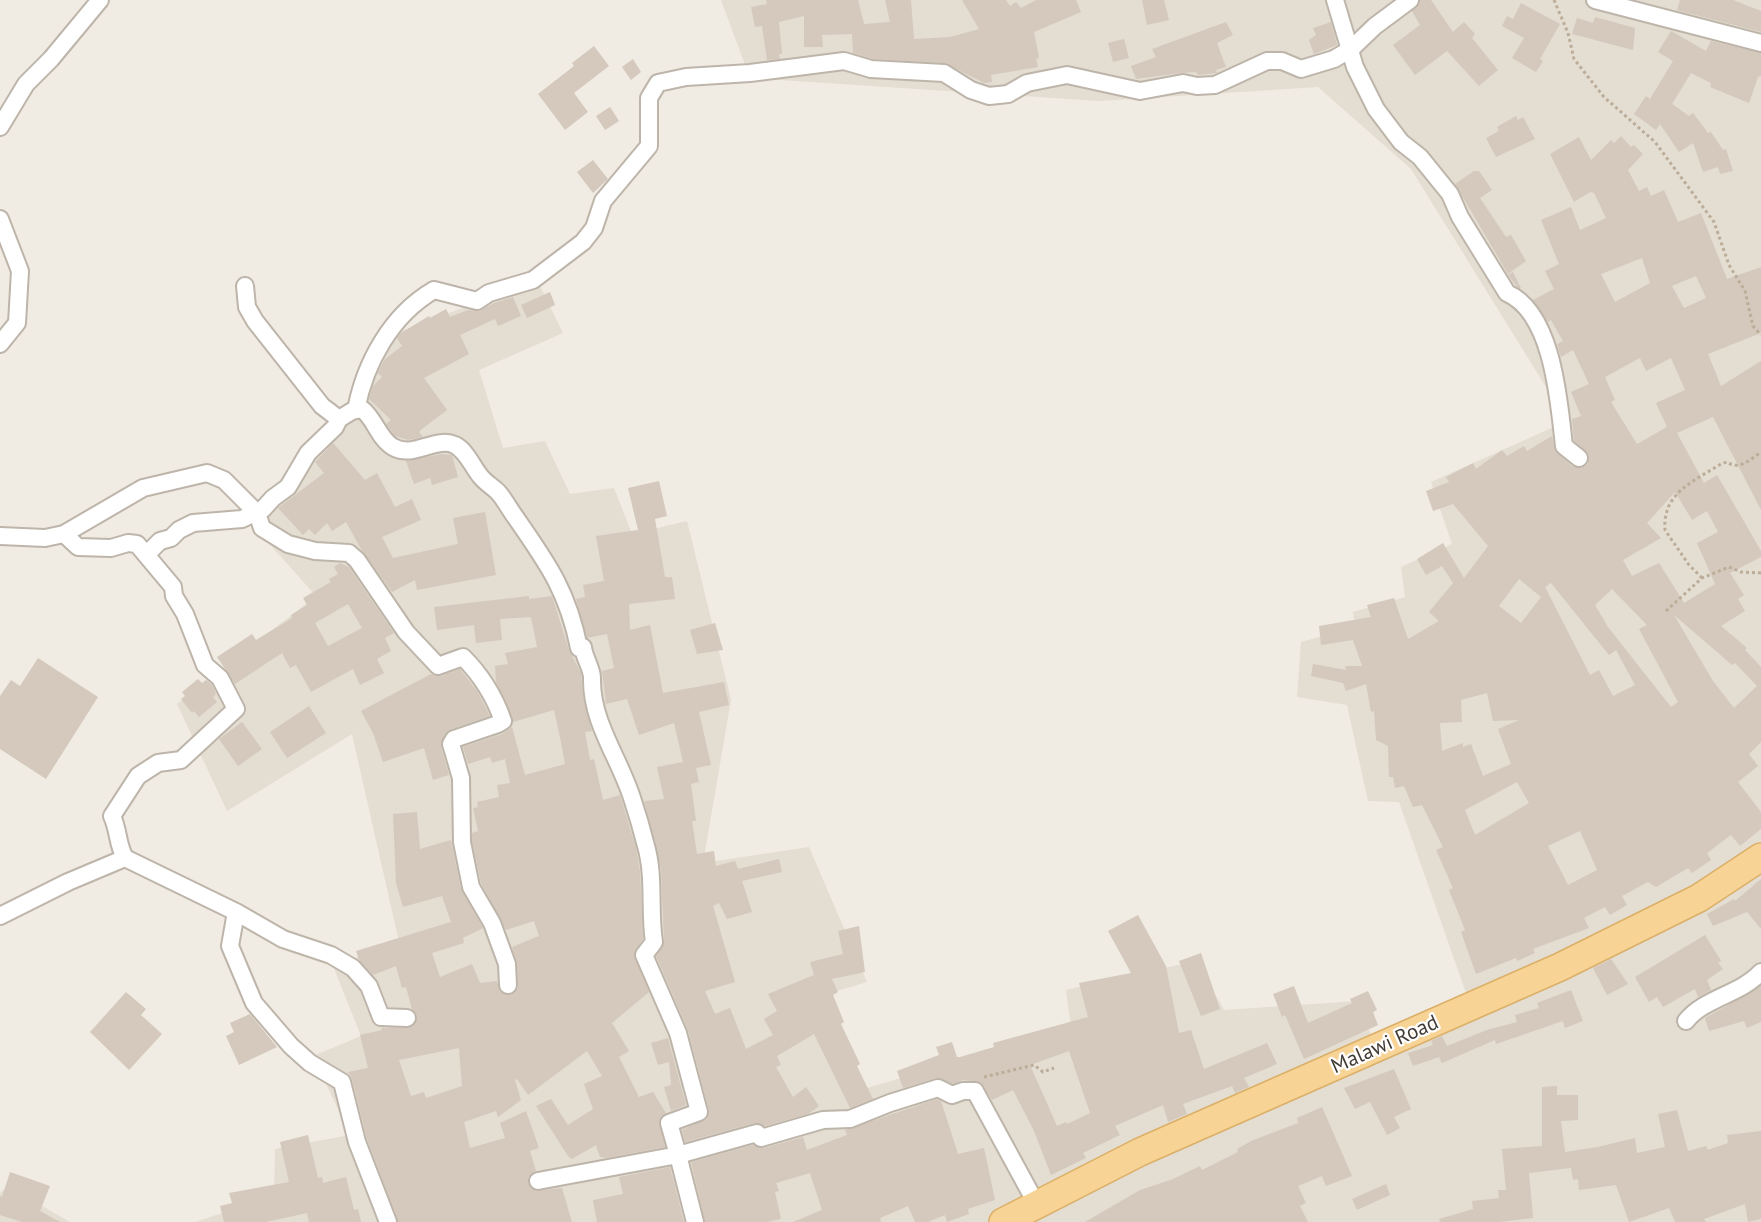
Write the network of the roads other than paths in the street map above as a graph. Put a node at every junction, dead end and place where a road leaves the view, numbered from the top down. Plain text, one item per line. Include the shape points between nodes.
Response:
1 (100, 0) edge
2 (1335, 0) edge
3 (1410, 0) edge
4 (1595, 0) edge
5 (1761, 43) edge
6 (1351, 49) junction
7 (0, 127) edge
8 (0, 219) edge
9 (246, 286) dead end
10 (0, 344) edge
11 (356, 410) junction
12 (339, 420) junction
13 (1579, 458) dead end
14 (257, 513) junction
15 (64, 534) junction
16 (0, 536) edge
17 (146, 555) junction
18 (1761, 857) edge
19 (125, 858) junction
20 (236, 912) junction
21 (0, 916) edge
22 (1760, 974) edge
23 (508, 985) dead end
24 (407, 1018) dead end
25 (1686, 1021) dead end
26 (678, 1155) junction
27 (538, 1181) dead end
28 (1037, 1205) junction
29 (388, 1222) edge
30 (695, 1222) edge
31 (1003, 1222) edge

1 - 7 street via 26,84
2 - 6 street
3 - 6 street
4 - 5 street
6 - 11 street via 1301,69 1282,61 1267,62 1215,85 1183,83 1140,91 1066,75 1027,83 1008,94 989,96 944,74 871,69 844,61 658,83 649,98 649,146 603,201 594,228 583,242 533,280 489,293 477,301 434,290 416,300 373,356
6 - 13 street via 1355,67 1376,109 1450,194 1507,292 1525,305 1547,343 1560,399 1564,446
8 - 10 street via 20,271 17,323
9 - 12 street via 247,307 255,321 322,406
11 - 12 street
11 - 26 street via 370,415 391,447 409,451 454,444 461,449 541,551 566,600 592,678 590,686 600,725 632,797 647,848 654,942 644,955 682,1043 699,1112 669,1123
12 - 14 street via 308,453 288,487
14 - 15 street via 224,480 207,473 143,488
14 - 17 street via 228,522 193,523 160,541
14 - 23 street via 262,528 288,544 349,553 363,566 385,604 434,664 463,657 491,691 503,721 454,739 451,744 461,778 462,842 471,887 492,923 507,964
15 - 16 street via 45,538
15 - 17 street via 78,547 137,544
17 - 19 street via 173,586 205,665 219,678 236,709 181,760 158,763 138,776 126,792 112,816
18 - 28 main road, Malawi Road via 1699,898 1560,967 1140,1152
19 - 20 street
19 - 21 street
20 - 24 street via 283,939 332,955 369,986 381,1017
20 - 29 street via 230,946 254,1003 291,1046 342,1082 357,1142
22 - 25 street via 1713,1003 1695,1009
26 - 27 street
26 - 28 street via 757,1133 761,1138 823,1120 850,1119 938,1088 952,1095 975,1091
26 - 30 street
28 - 31 main road, Malawi Road

